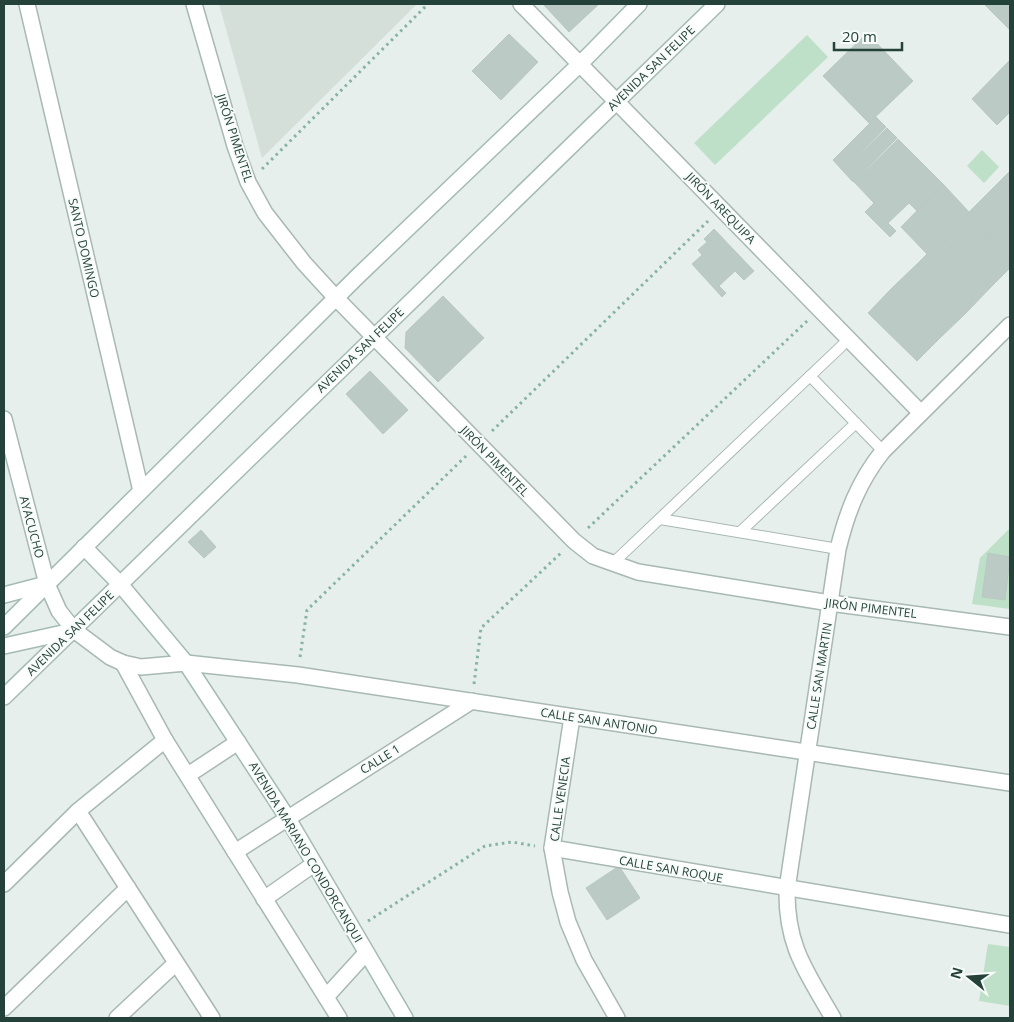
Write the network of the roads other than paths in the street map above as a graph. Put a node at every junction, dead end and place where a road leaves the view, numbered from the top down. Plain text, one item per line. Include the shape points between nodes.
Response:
1 (27, 4) edge
2 (194, 4) edge
3 (521, 4) edge
4 (639, 4) edge
5 (717, 4) edge
6 (580, 64) junction
7 (617, 101) junction
8 (336, 298) junction
9 (1010, 325) edge
10 (374, 337) junction
11 (849, 339) junction
12 (810, 376) junction
13 (921, 412) junction
14 (4, 418) edge
15 (856, 423) junction
16 (884, 451) junction
17 (140, 492) junction
18 (660, 519) junction
19 (740, 532) junction
20 (84, 547) junction
21 (838, 549) junction
22 (612, 564) junction
23 (47, 584) junction
24 (120, 584) junction
25 (4, 595) edge
26 (830, 603) junction
27 (4, 627) edge
28 (1010, 627) edge
29 (74, 630) junction
30 (4, 646) edge
31 (123, 663) junction
32 (186, 663) junction
33 (4, 697) edge
34 (472, 701) junction
35 (572, 717) junction
36 (166, 740) junction
37 (238, 742) junction
38 (808, 752) junction
39 (188, 775) junction
40 (1010, 783) edge
41 (78, 811) junction
42 (287, 817) junction
43 (552, 848) junction
44 (235, 852) junction
45 (314, 864) junction
46 (4, 884) edge
47 (128, 888) junction
48 (787, 889) junction
49 (264, 899) junction
50 (1010, 926) edge
51 (366, 953) junction
52 (176, 963) junction
53 (326, 997) junction
54 (4, 1008) edge
55 (117, 1018) edge
56 (212, 1018) edge
57 (339, 1018) edge
58 (405, 1018) edge
59 (617, 1018) edge
60 (833, 1018) edge

1 - 17 street, SANTO DOMINGO
2 - 8 street, JIRÓN PIMENTEL via 248,182 270,220
3 - 6 street, JIRÓN AREQUIPA
4 - 6 street
5 - 7 street, AVENIDA SAN FELIPE
6 - 7 street, JIRÓN AREQUIPA
6 - 8 street
7 - 10 street, AVENIDA SAN FELIPE
7 - 11 street, JIRÓN AREQUIPA
8 - 10 street, JIRÓN PIMENTEL
8 - 17 street
9 - 13 street, CALLE SAN MARTIN
10 - 22 street, JIRÓN PIMENTEL via 574,541 593,556
10 - 24 street, AVENIDA SAN FELIPE
11 - 12 lane
11 - 13 street, JIRÓN AREQUIPA
12 - 15 lane
12 - 18 lane
13 - 16 street, CALLE SAN MARTIN
14 - 23 street, AYACUCHO
15 - 16 lane
15 - 19 lane
16 - 21 street, CALLE SAN MARTIN via 856,492
17 - 20 street
18 - 19 lane
18 - 22 lane
19 - 21 lane
20 - 23 street
20 - 24 street, AVENIDA MARIANO CONDORCANQUI
21 - 26 street, CALLE SAN MARTIN
22 - 26 street, JIRÓN PIMENTEL via 638,572
23 - 25 street
23 - 27 street
23 - 29 street, AYACUCHO via 59,611
24 - 29 street, AVENIDA SAN FELIPE
24 - 32 street, AVENIDA MARIANO CONDORCANQUI
26 - 28 street, JIRÓN PIMENTEL
26 - 38 street, CALLE SAN MARTIN
29 - 30 street
29 - 31 street
29 - 33 street, AVENIDA SAN FELIPE
31 - 32 street via 141,667
31 - 36 street
32 - 34 street, CALLE SAN ANTONIO via 298,675
32 - 37 street, AVENIDA MARIANO CONDORCANQUI
34 - 35 street, CALLE SAN ANTONIO
34 - 42 street, CALLE 1
35 - 38 street, CALLE SAN ANTONIO
35 - 43 street, CALLE VENECIA
36 - 39 street
36 - 41 street
37 - 39 street
37 - 42 street, AVENIDA MARIANO CONDORCANQUI
38 - 40 street, CALLE SAN ANTONIO
38 - 48 street, CALLE SAN MARTIN
39 - 44 street
41 - 46 street
41 - 47 street
42 - 44 street, CALLE 1
42 - 45 street, AVENIDA MARIANO CONDORCANQUI
43 - 48 street, CALLE SAN ROQUE
43 - 59 street, CALLE VENECIA via 568,922 584,960
44 - 49 street
45 - 49 street
45 - 51 street, AVENIDA MARIANO CONDORCANQUI
47 - 52 street
47 - 54 street
48 - 50 street, CALLE SAN ROQUE
48 - 60 street, CALLE SAN MARTIN via 787,916 792,939 802,965
49 - 53 street
51 - 53 street
51 - 58 street, AVENIDA MARIANO CONDORCANQUI
52 - 55 street
52 - 56 street
53 - 57 street

